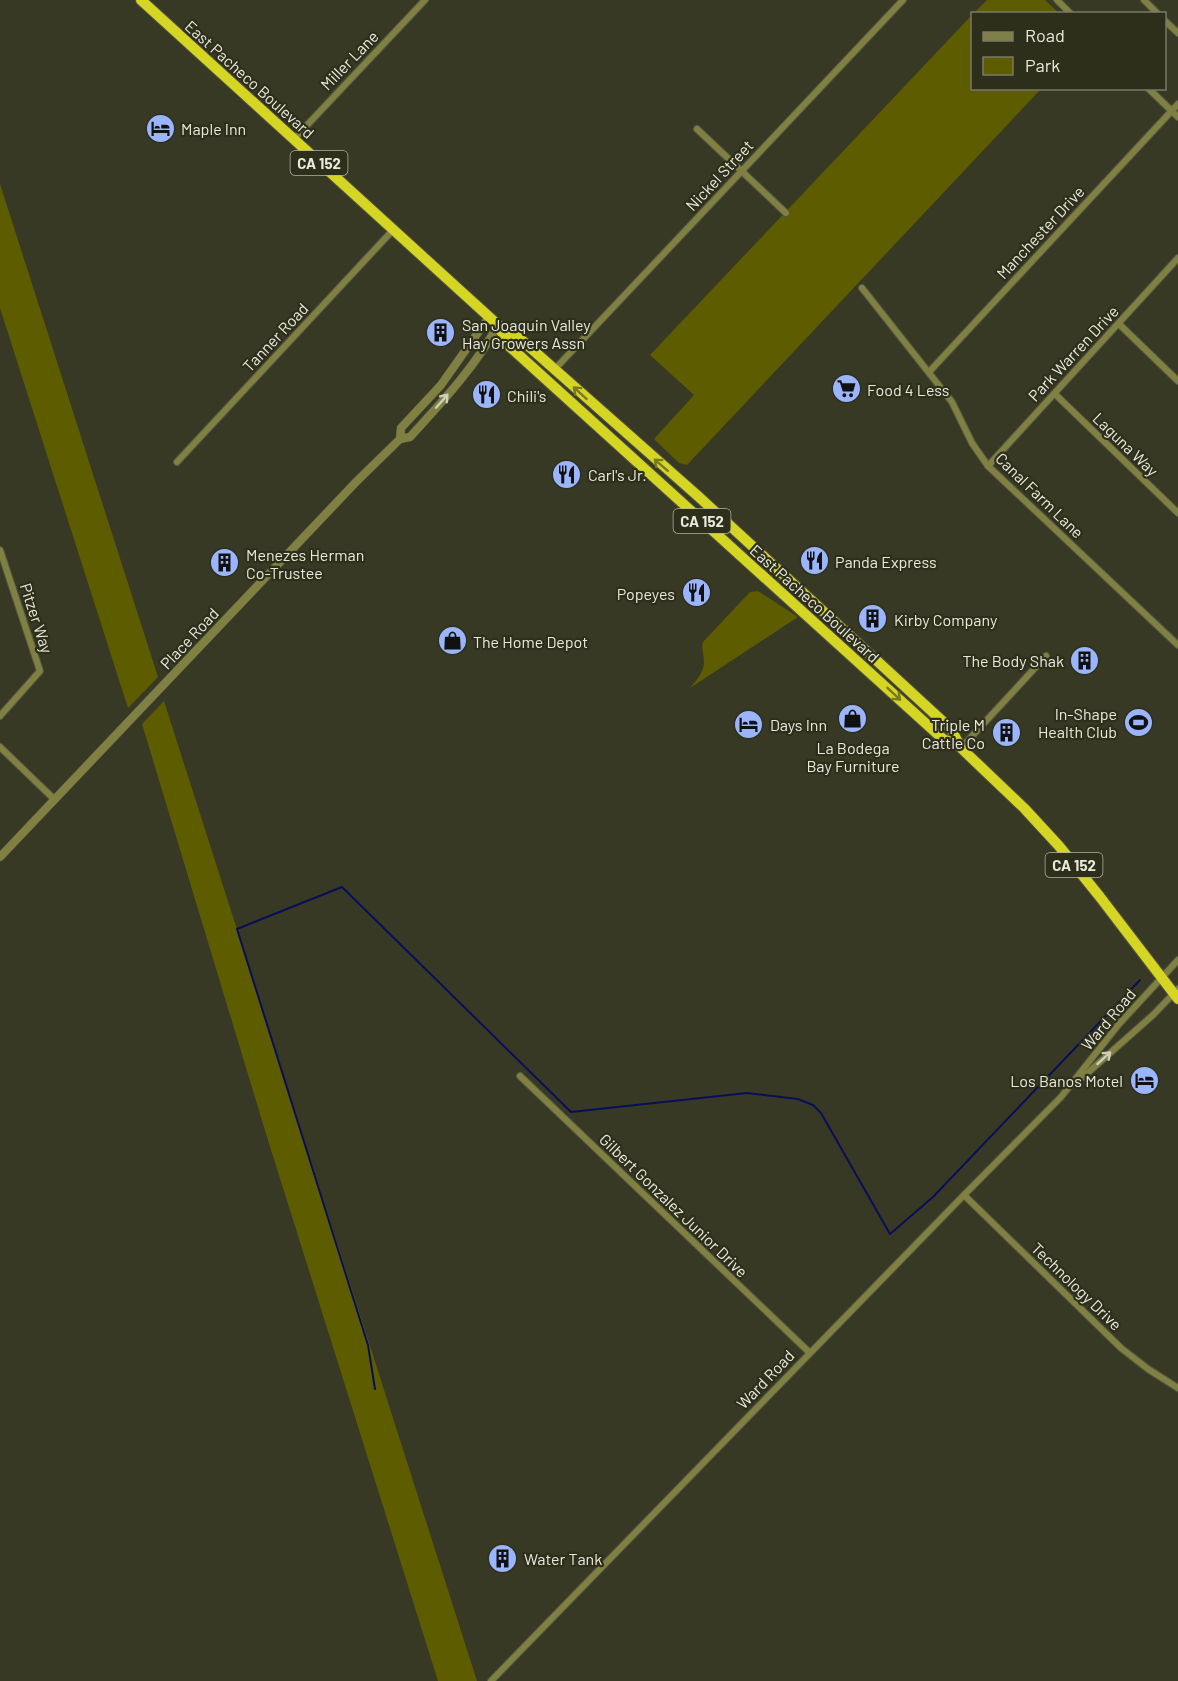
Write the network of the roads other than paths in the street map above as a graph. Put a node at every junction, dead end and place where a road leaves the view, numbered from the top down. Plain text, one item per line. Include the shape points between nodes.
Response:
1 (141, 0) edge
2 (425, 0) edge
3 (903, 0) edge
4 (1057, 0) edge
5 (1144, 0) edge
6 (1069, 12) edge
7 (1156, 12) edge
8 (1166, 22) edge
9 (1178, 33) edge
10 (1150, 90) edge
11 (1178, 104) edge
12 (1171, 111) junction
13 (1178, 117) edge
14 (697, 129) dead end
15 (294, 139) junction
16 (742, 171) junction
17 (786, 213) dead end
18 (393, 230) junction
19 (1178, 258) edge
20 (862, 288) dead end
21 (489, 317) junction
22 (1119, 324) junction
23 (498, 326) junction
24 (554, 370) junction
25 (928, 372) junction
26 (1178, 381) edge
27 (1055, 394) junction
28 (400, 439) junction
29 (177, 462) dead end
30 (988, 465) junction
31 (1178, 513) edge
32 (0, 550) edge
33 (1178, 645) edge
34 (1046, 656) dead end
35 (0, 716) edge
36 (0, 747) edge
37 (961, 747) junction
38 (55, 800) junction
39 (0, 857) edge
40 (1178, 960) edge
41 (1161, 978) junction
42 (1176, 994) edge
43 (520, 1076) dead end
44 (1061, 1097) junction
45 (964, 1195) junction
46 (810, 1353) junction
47 (1178, 1388) edge
48 (490, 1681) edge

1 - 15 highway, East Pacheco Boulevard / CA 152
2 - 15 street, Miller Lane
3 - 16 street, Nickel Street
4 - 6 street
5 - 7 street
8 - 9 street
10 - 12 street
11 - 12 street, Manchester Drive
12 - 13 street
12 - 25 street, Manchester Drive
14 - 16 street
15 - 18 highway, East Pacheco Boulevard / CA 152
16 - 17 street
16 - 24 street, Nickel Street
18 - 21 highway, East Pacheco Boulevard / CA 152
18 - 29 street, Tanner Road
19 - 22 street, Park Warren Drive
20 - 25 street, Canal Farm Lane
21 - 23 highway, East Pacheco Boulevard / CA 152
21 - 28 street, Place Road via 441,385 401,428
22 - 26 street
22 - 27 street, Park Warren Drive
23 - 24 highway, East Pacheco Boulevard / CA 152 via 517,336
28 -> 23 street, Place Road via 410,436 452,390
23 -> 37 highway, East Pacheco Boulevard / CA 152 via 509,346 943,739
37 -> 24 highway, East Pacheco Boulevard / CA 152 via 951,729
25 - 30 street, Canal Farm Lane via 952,402
27 - 30 street, Park Warren Drive
27 - 31 street, Laguna Way
28 - 38 street, Place Road
30 - 33 street, Canal Farm Lane
32 - 35 street, Pitzer Way via 40,671
34 - 37 street
36 - 38 street
37 - 41 highway, East Pacheco Boulevard / CA 152 via 1059,846
38 - 39 street, Place Road
40 - 41 street, Ward Road
41 - 42 highway, East Pacheco Boulevard / CA 152
41 - 44 street, Ward Road
44 -> 42 street, Ward Road
43 - 46 street, Gilbert Gonzalez Junior Drive
44 - 45 street, Ward Road
45 - 46 street, Ward Road
45 - 47 street, Technology Drive via 1127,1353
46 - 48 street, Ward Road

